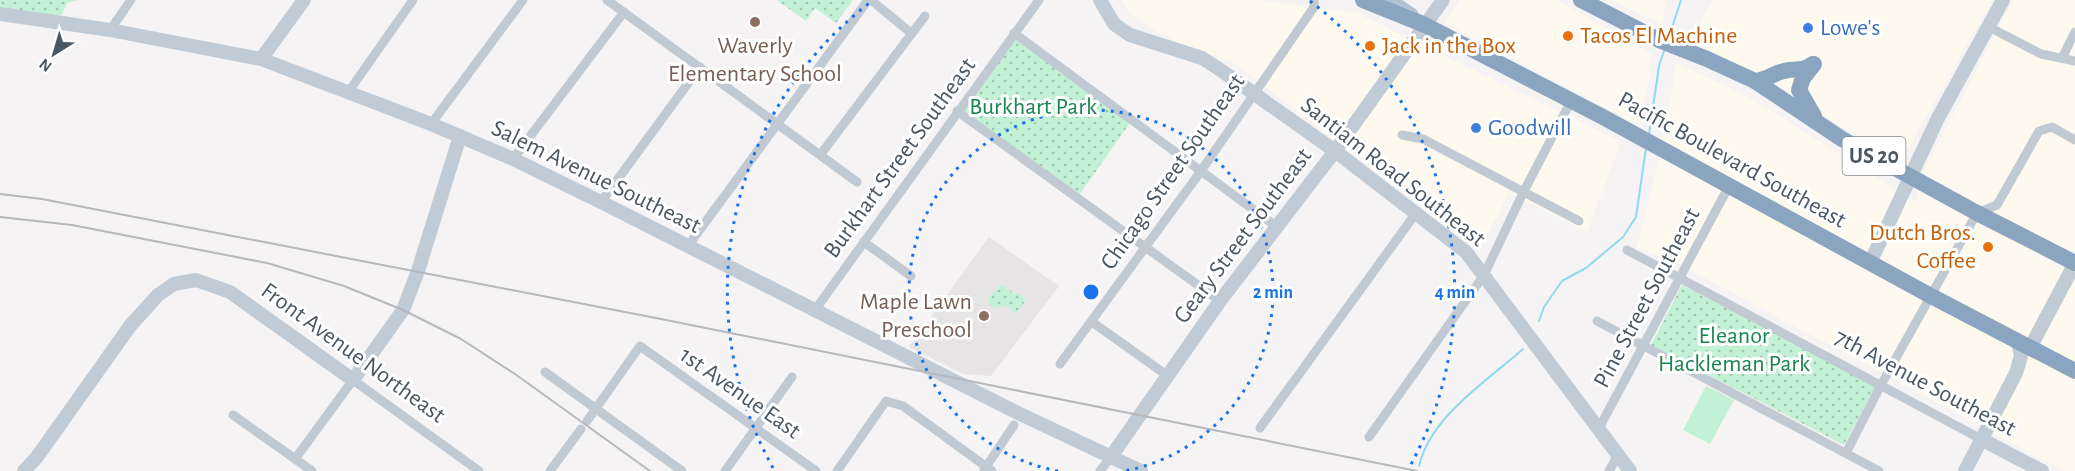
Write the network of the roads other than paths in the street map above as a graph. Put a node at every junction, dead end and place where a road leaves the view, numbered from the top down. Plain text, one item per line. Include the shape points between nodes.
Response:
1 (131, 0) edge
2 (304, 0) edge
3 (413, 0) edge
4 (523, 0) edge
5 (607, 0) edge
6 (870, 0) edge
7 (1039, 0) edge
8 (1100, 0) edge
9 (1314, 0) edge
10 (1363, 0) edge
11 (1389, 0) edge
12 (1443, 0) edge
13 (1581, 0) edge
14 (2003, 0) edge
15 (624, 12) junction
16 (0, 14) edge
17 (925, 15) dead end
18 (1425, 25) junction
19 (1989, 27) junction
20 (110, 30) junction
21 (2075, 32) edge
22 (911, 33) junction
23 (1014, 33) junction
24 (2062, 58) junction
25 (261, 59) junction
26 (2075, 61) edge
27 (700, 66) junction
28 (1755, 81) junction
29 (349, 91) junction
30 (1253, 92) junction
31 (1571, 101) junction
32 (957, 111) junction
33 (1818, 122) junction
34 (778, 123) junction
35 (431, 124) junction
36 (1402, 135) dead end
37 (460, 136) junction
38 (2075, 140) edge
39 (1335, 151) junction
40 (821, 154) junction
41 (513, 159) junction
42 (1201, 171) junction
43 (1909, 175) junction
44 (857, 182) dead end
45 (1729, 186) junction
46 (1523, 193) junction
47 (601, 202) junction
48 (1416, 213) junction
49 (1977, 213) junction
50 (1579, 221) dead end
51 (1277, 227) junction
52 (864, 242) junction
53 (688, 246) junction
54 (1145, 247) junction
55 (1627, 250) dead end
56 (1870, 263) junction
57 (2075, 263) edge
58 (1484, 275) junction
59 (911, 276) dead end
60 (1680, 277) junction
61 (1930, 296) junction
62 (1220, 301) junction
63 (815, 310) junction
64 (1597, 321) dead end
65 (1092, 322) junction
66 (2024, 345) junction
67 (1644, 347) junction
68 (1060, 364) dead end
69 (2075, 371) edge
70 (545, 372) dead end
71 (1168, 376) junction
72 (792, 377) dead end
73 (352, 380) junction
74 (1881, 385) junction
75 (596, 409) junction
76 (233, 415) dead end
77 (1014, 425) dead end
78 (756, 428) junction
79 (1260, 428) dead end
80 (1599, 428) junction
81 (1369, 436) dead end
82 (1982, 439) junction
83 (1846, 453) junction
84 (1618, 455) junction
85 (1110, 458) junction
86 (295, 459) junction
87 (987, 470) edge
88 (24, 471) edge
89 (312, 471) edge
90 (479, 471) edge
91 (550, 471) edge
92 (682, 471) edge
93 (725, 471) edge
94 (816, 471) edge
95 (837, 471) edge
96 (1100, 471) edge
97 (1141, 471) edge
98 (1610, 471) edge
99 (1630, 471) edge
100 (1879, 471) edge
101 (1965, 471) edge
102 (2043, 471) edge

1 - 20 street
2 - 25 main road
3 - 29 street
4 - 35 street
5 - 15 street
6 - 22 street
6 - 34 street
7 - 23 street, Burkhart Street Southeast
8 - 30 main road, Santiam Road Southeast via 1114,24 1130,35 1202,58
9 - 30 street, Chicago Street Southeast via 1314,7
10 - 18 highway, Pacific Boulevard Southeast
11 - 18 main road
12 - 18 main road, Geary Street Southeast
13 - 28 highway, US 20 via 1659,40
14 - 19 main road
15 - 27 street
15 - 41 street
16 - 20 main road, Salem Avenue Southeast
17 - 22 street
18 - 31 highway, Pacific Boulevard Southeast
18 - 39 main road, Geary Street Southeast
19 - 24 street via 2041,54
19 - 43 main road
20 - 25 main road, Salem Avenue Southeast
21 - 24 street
22 - 40 street
23 - 32 street, Burkhart Street Southeast
23 - 42 street
24 - 26 street
25 - 29 main road, Salem Avenue Southeast
27 - 34 street
27 - 47 street
28 - 33 highway, US 20
28 - 33 highway via 1814,64 1799,90
29 - 35 main road, Salem Avenue Southeast
30 - 39 main road, Santiam Road Southeast
30 - 42 street, Chicago Street Southeast
31 - 45 highway, Pacific Boulevard Southeast
31 - 46 street
32 - 52 street, Burkhart Street Southeast
32 - 54 street
33 - 43 highway, US 20
34 - 40 street
34 - 53 street
35 - 37 main road, Salem Avenue Southeast
36 - 46 street via 1423,139
37 - 41 main road, Salem Avenue Southeast
37 - 73 main road via 403,310
38 - 49 street via 2052,127 2039,131 1996,205
39 - 48 main road, Santiam Road Southeast
39 - 51 main road, Geary Street Southeast
40 - 44 street
41 - 47 main road, Salem Avenue Southeast
42 - 51 street
42 - 54 street, Chicago Street Southeast
43 - 49 highway, US 20
43 - 56 main road
45 - 56 highway, Pacific Boulevard Southeast
45 - 60 street, Pine Street Southeast
46 - 50 street
46 - 58 street
47 - 53 main road, Salem Avenue Southeast
48 - 58 main road, Santiam Road Southeast via 1466,252
48 - 79 street
49 - 57 highway, US 20
49 - 61 street
51 - 62 main road, Geary Street Southeast
52 - 59 street
52 - 63 street, Burkhart Street Southeast
53 - 63 main road, Salem Avenue Southeast
54 - 62 street
54 - 65 street, Chicago Street Southeast
55 - 60 street, 7th Avenue Southeast
56 - 61 highway, Pacific Boulevard Southeast
57 - 66 main road
58 - 80 main road, Santiam Road Southeast
58 - 81 street
60 - 67 street, Pine Street Southeast
60 - 74 street, 7th Avenue Southeast
61 - 66 highway, Pacific Boulevard Southeast
61 - 74 street
62 - 71 main road, Geary Street Southeast
63 - 85 main road, Salem Avenue Southeast
64 - 67 street
65 - 68 street, Chicago Street Southeast
65 - 71 street
66 - 69 highway, Pacific Boulevard Southeast
66 - 82 main road via 2016,373
67 - 80 street, Pine Street Southeast
67 - 83 street
70 - 75 street
71 - 85 main road, Geary Street Southeast
72 - 78 street
73 - 86 street
73 - 88 main road, Front Avenue Northeast via 230,292 196,280 174,284 145,308
73 - 90 street, Front Avenue Northeast
74 - 82 street, 7th Avenue Southeast
74 - 83 street
75 - 78 street, 1st Avenue East via 640,346
75 - 91 street
75 - 92 street
76 - 86 street
77 - 87 street
78 - 93 street
78 - 94 street, 1st Avenue East
80 - 84 main road, Santiam Road Southeast
82 - 101 main road
82 - 102 main road, 7th Avenue Southeast
83 - 100 street
84 - 98 street
84 - 99 main road, Santiam Road Southeast
85 - 96 street, Geary Street Southeast
85 - 97 main road, Salem Avenue Southeast
86 - 89 street
87 - 95 street via 903,406 886,400

